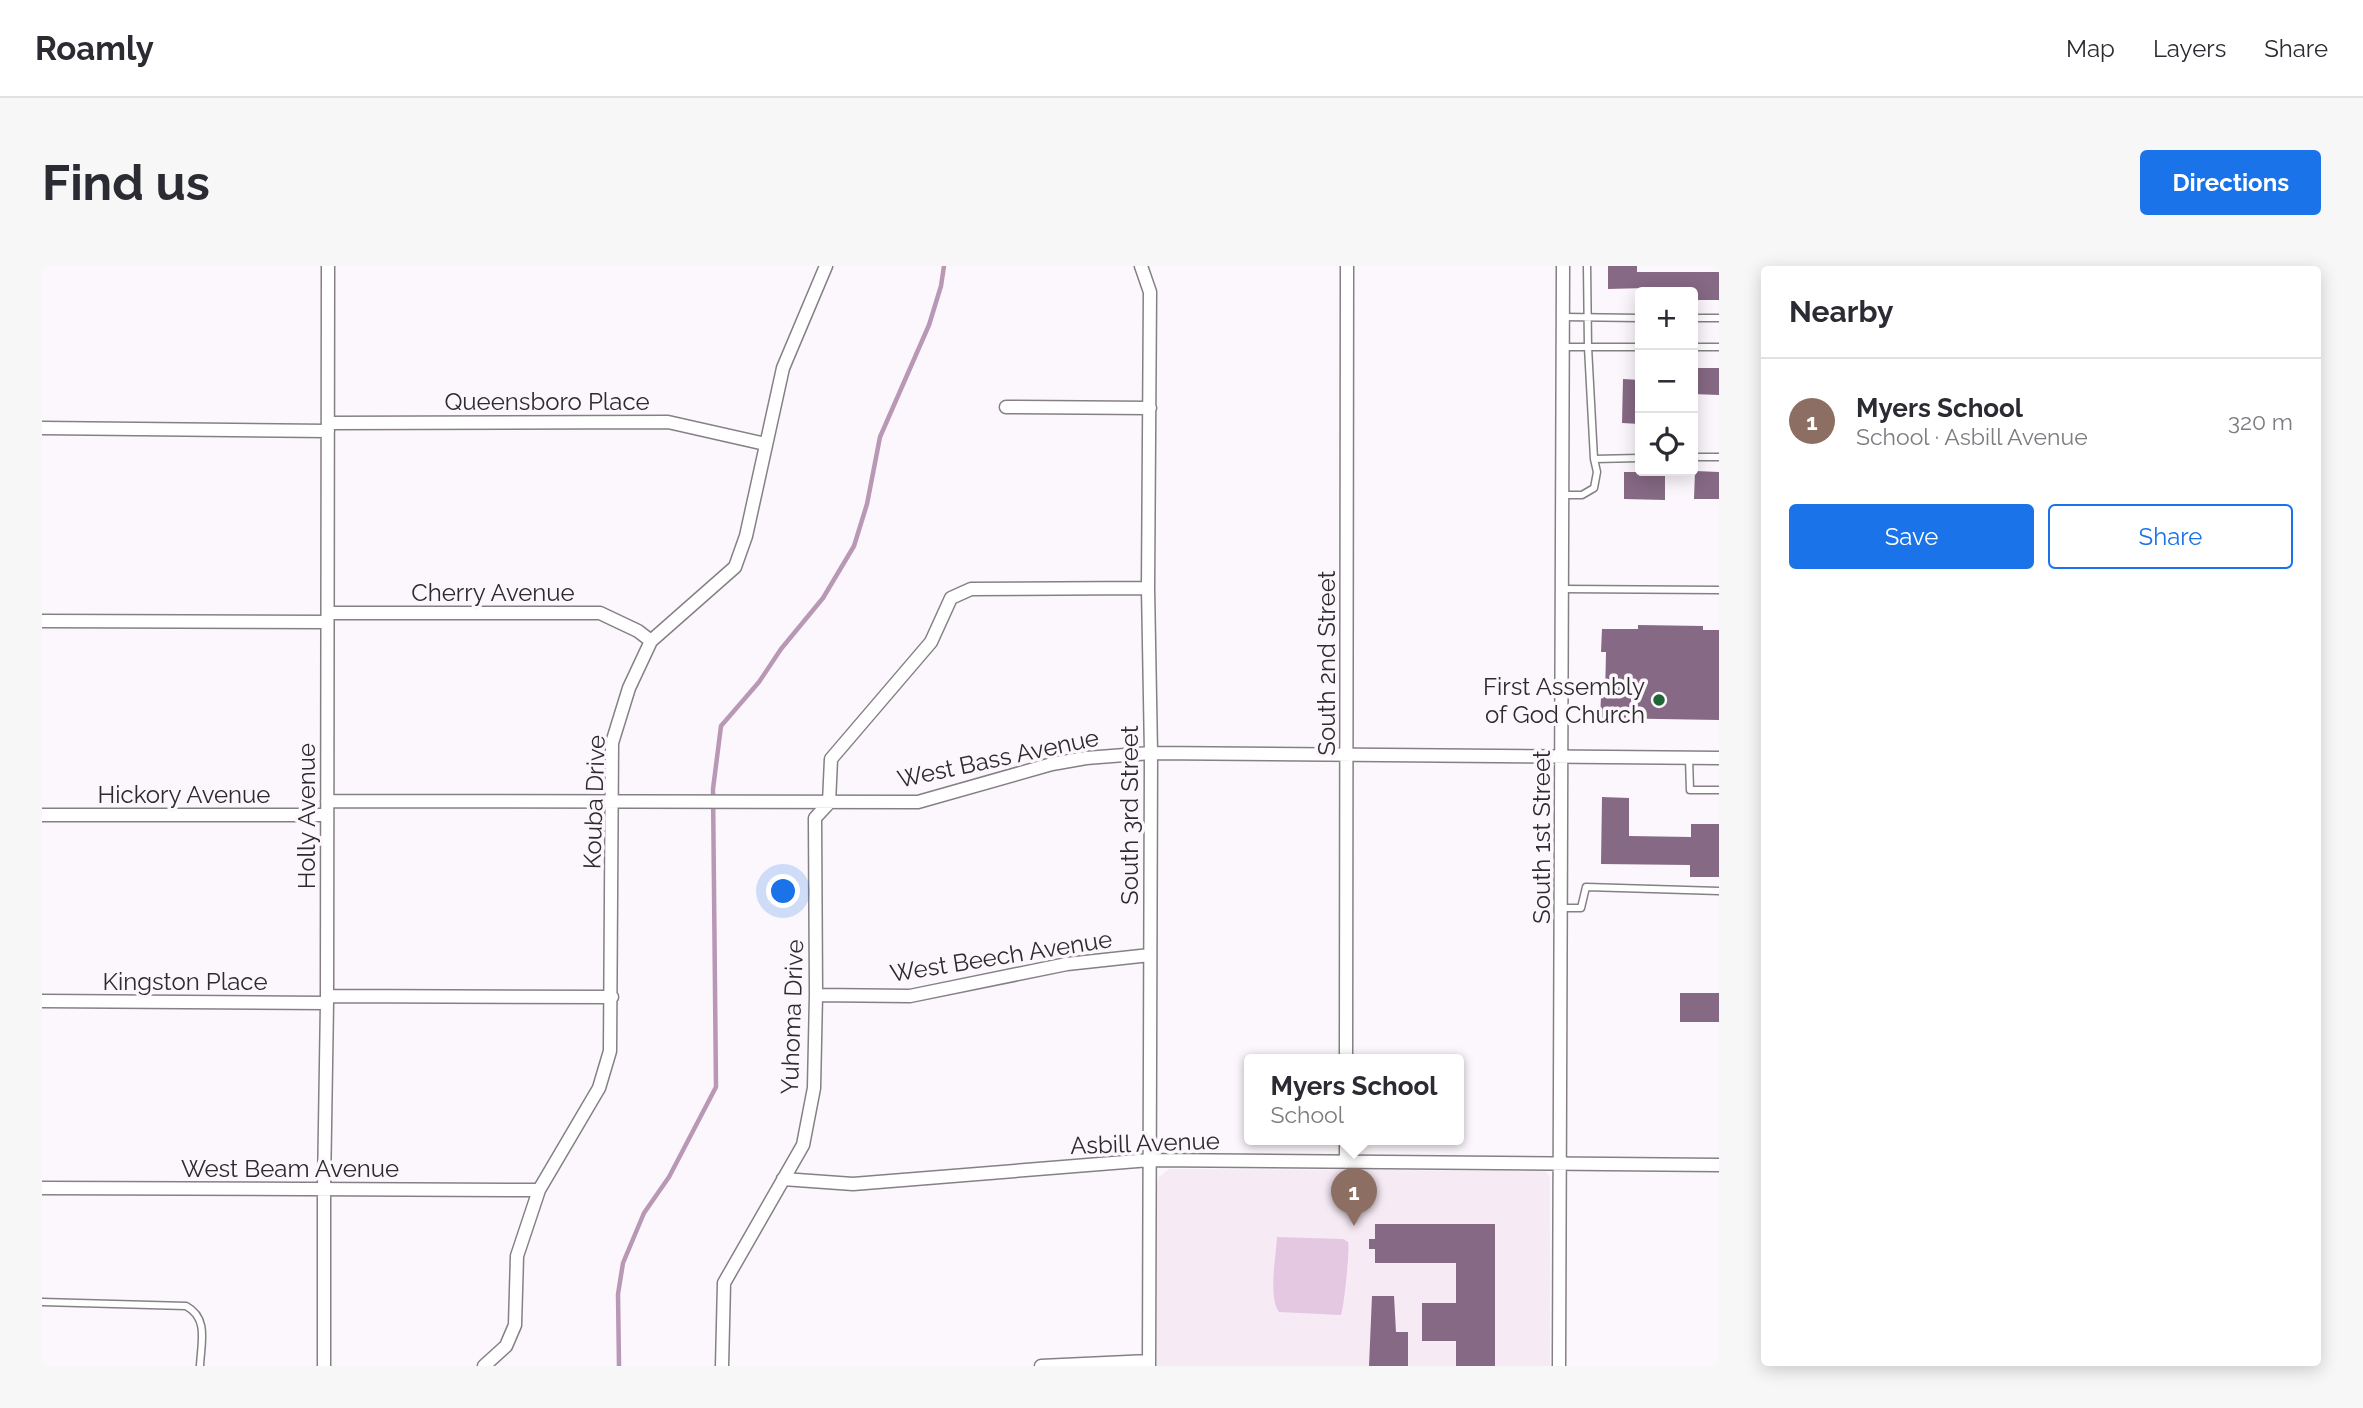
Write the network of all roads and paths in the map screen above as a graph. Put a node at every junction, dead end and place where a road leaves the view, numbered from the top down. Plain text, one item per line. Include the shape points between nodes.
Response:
1 (328, 266) edge
2 (826, 266) edge
3 (1141, 266) edge
4 (1347, 266) edge
5 (1563, 266) edge
6 (1587, 266) edge
7 (1563, 317) junction
8 (1588, 318) junction
9 (1635, 318) edge
10 (1698, 318) edge
11 (1719, 318) edge
12 (1719, 346) edge
13 (1563, 347) junction
14 (1588, 347) junction
15 (1635, 347) edge
16 (1698, 347) edge
17 (1006, 407) dead end
18 (1150, 408) junction
19 (328, 427) junction
20 (42, 428) edge
21 (765, 444) junction
22 (1698, 457) edge
23 (1719, 457) edge
24 (1635, 458) edge
25 (1594, 459) junction
26 (1563, 495) junction
27 (1147, 588) junction
28 (1562, 589) junction
29 (1719, 590) edge
30 (328, 617) junction
31 (42, 621) edge
32 (651, 641) junction
33 (1151, 753) junction
34 (1347, 753) junction
35 (1562, 756) junction
36 (1689, 758) junction
37 (1719, 758) edge
38 (1719, 790) edge
39 (612, 802) junction
40 (829, 803) junction
41 (327, 808) junction
42 (42, 815) edge
43 (1719, 891) edge
44 (1561, 908) junction
45 (1150, 955) junction
46 (816, 995) junction
47 (612, 997) junction
48 (327, 999) junction
49 (42, 1001) edge
50 (1346, 1054) edge
51 (1346, 1145) edge
52 (1150, 1160) junction
53 (1346, 1162) junction
54 (1560, 1163) junction
55 (1719, 1164) edge
56 (783, 1179) junction
57 (42, 1188) edge
58 (324, 1188) junction
59 (539, 1190) junction
60 (42, 1302) edge
61 (1149, 1364) edge
62 (201, 1366) edge
63 (324, 1366) edge
64 (484, 1366) edge
65 (722, 1366) edge
66 (1041, 1366) edge
67 (1559, 1366) edge

1 - 19 street, Holly Avenue
2 - 21 street, Kouba Drive via 783,368
3 - 18 street, South 3rd Street via 1150,292
4 - 34 street, South 2nd Street
5 - 7 street, South 1st Street
6 - 8 lane
7 - 8 lane
7 - 13 street, South 1st Street
8 - 9 lane
8 - 14 lane
10 - 11 lane
12 - 16 lane
13 - 14 lane
13 - 26 street, South 1st Street
14 - 15 lane
14 - 25 lane
17 - 18 street
18 - 27 street, South 3rd Street
19 - 20 street, Queensboro Place
19 - 21 street, Queensboro Place via 668,422
19 - 30 street, Holly Avenue
21 - 32 street, Kouba Drive via 735,567
22 - 23 lane
24 - 25 lane
25 - 26 lane via 1594,488 1582,495
26 - 28 street, South 1st Street
27 - 33 street, South 3rd Street
27 - 40 street, Yuhoma Drive via 971,589 951,598 931,642 831,760
28 - 29 lane
28 - 35 street, South 1st Street
30 - 31 street, Cherry Avenue
30 - 32 street, Cherry Avenue via 600,614
30 - 41 street, Holly Avenue
32 - 39 street, Kouba Drive via 629,688 612,743
33 - 34 street, West Bass Avenue
33 - 40 street, West Bass Avenue via 1052,764 918,802
33 - 45 street, South 3rd Street
34 - 35 street, West Bass Avenue
34 - 50 street, South 2nd Street
35 - 36 street, West Bass Avenue
35 - 44 street, South 1st Street
36 - 37 street, West Bass Avenue
36 - 38 lane via 1690,790
39 - 40 street, West Bass Avenue
39 - 41 street, West Bass Avenue
39 - 47 street, Kouba Drive
40 - 46 street, Yuhoma Drive via 815,818
41 - 42 street, Hickory Avenue
41 - 48 street, Holly Avenue
43 - 44 lane via 1586,887 1581,908
44 - 54 street, South 1st Street
45 - 46 street, West Beech Avenue via 1068,964 910,996
45 - 52 street, South 3rd Street
46 - 56 street, Yuhoma Drive via 814,1088 803,1145
47 - 48 street, Kingston Place
47 - 59 street, Kouba Drive via 610,1051 599,1088
48 - 49 street, Kingston Place
48 - 58 street, Holly Avenue
51 - 53 street
52 - 53 street, Asbill Avenue
52 - 56 street, Asbill Avenue via 853,1184
52 - 61 street, South 3rd Street
53 - 54 street, Asbill Avenue
54 - 55 street, Asbill Avenue
54 - 67 street, South 1st Street
56 - 65 street, Yuhoma Drive via 724,1283
57 - 58 street, West Beam Avenue
58 - 59 street, West Beam Avenue
58 - 63 street, Holly Avenue
59 - 64 street, Kouba Drive via 517,1256 515,1325 506,1346
60 - 62 lane via 186,1306 201,1320
61 - 66 street

